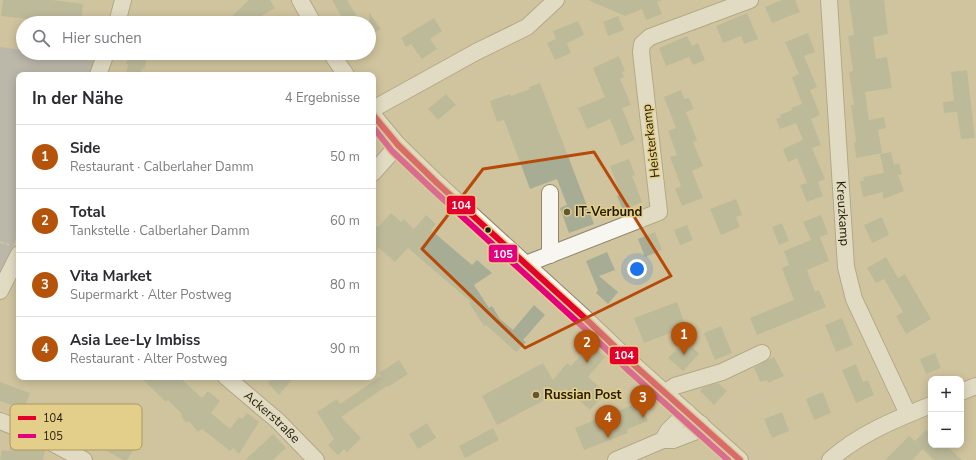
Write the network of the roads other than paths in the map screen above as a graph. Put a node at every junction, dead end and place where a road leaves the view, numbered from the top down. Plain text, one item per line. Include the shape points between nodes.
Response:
1 (123, 0) edge
2 (300, 0) edge
3 (556, 0) edge
4 (750, 0) edge
5 (829, 0) edge
6 (118, 16) edge
7 (309, 16) edge
8 (103, 60) edge
9 (336, 60) edge
10 (99, 72) edge
11 (344, 72) edge
12 (376, 107) edge
13 (376, 119) edge
14 (398, 145) junction
15 (376, 170) edge
16 (550, 193) dead end
17 (550, 255) junction
18 (16, 260) edge
19 (526, 264) junction
20 (0, 291) edge
21 (762, 353) dead end
22 (230, 380) edge
23 (976, 386) edge
24 (964, 391) edge
25 (665, 392) junction
26 (928, 406) edge
27 (687, 412) junction
28 (908, 414) junction
29 (0, 422) edge
30 (701, 424) junction
31 (10, 426) edge
32 (663, 440) junction
33 (65, 450) edge
34 (84, 460) edge
35 (316, 460) edge
36 (616, 460) edge
37 (740, 460) edge
38 (830, 460) edge

1 - 6 street
2 - 7 street
3 - 12 street via 527,26
4 - 17 street, Heisterkamp via 650,37 642,44 659,212
5 - 28 street, Kreuzkamp via 846,268 854,299
8 - 10 street
9 - 11 street
13 - 14 street
14 - 15 street
14 - 19 street
16 - 17 street
17 - 19 street, Heisterkamp
18 - 20 street
19 - 25 street
21 - 25 street via 722,372 675,386
22 - 35 street, Ackerstraße via 278,421
23 - 24 street
25 - 27 street
26 - 28 street
27 - 30 street
27 - 32 street via 668,431
28 - 38 street via 877,429
29 - 31 street
30 - 32 street via 694,432 673,440
30 - 37 street
32 - 36 street
33 - 34 street

